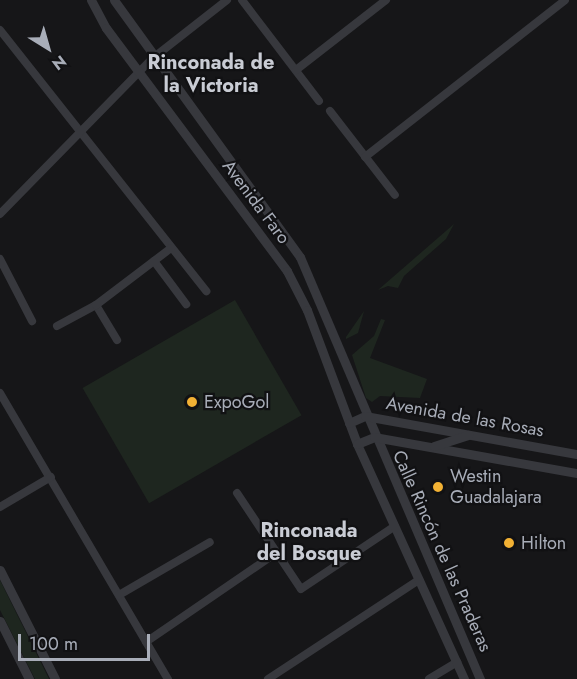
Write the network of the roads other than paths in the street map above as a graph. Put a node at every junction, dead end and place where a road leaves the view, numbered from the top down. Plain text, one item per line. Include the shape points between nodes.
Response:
1 (91, 0) edge
2 (114, 0) edge
3 (227, 0) edge
4 (242, 0) edge
5 (386, 0) edge
6 (566, 0) edge
7 (0, 30) edge
8 (153, 58) junction
9 (296, 70) junction
10 (139, 72) junction
11 (320, 101) dead end
12 (330, 111) dead end
13 (80, 135) junction
14 (365, 157) junction
15 (395, 195) dead end
16 (0, 214) edge
17 (171, 248) junction
18 (0, 259) edge
19 (154, 261) junction
20 (206, 291) dead end
21 (186, 304) dead end
22 (96, 305) junction
23 (32, 321) dead end
24 (57, 326) dead end
25 (117, 340) dead end
26 (1, 398) edge
27 (365, 416) junction
28 (349, 423) junction
29 (468, 435) junction
30 (374, 437) junction
31 (357, 444) junction
32 (426, 447) junction
33 (577, 454) edge
34 (577, 473) edge
35 (51, 477) junction
36 (237, 493) dead end
37 (0, 507) edge
38 (395, 526) junction
39 (210, 542) dead end
40 (276, 553) junction
41 (0, 570) edge
42 (419, 580) junction
43 (119, 595) junction
44 (0, 621) edge
45 (146, 642) junction
46 (457, 662) junction
47 (29, 679) edge
48 (55, 679) edge
49 (168, 679) edge
50 (268, 679) edge
51 (429, 679) edge
52 (464, 679) edge
53 (480, 679) edge

1 - 10 street, Avenida Faro via 106,28
2 - 8 street, Avenida Faro
3 - 8 street
4 - 9 street
5 - 9 street
6 - 14 street
7 - 13 street
8 - 10 street
8 - 27 street, Avenida Faro via 300,257
9 - 11 street
10 - 13 street
10 - 28 street, Avenida Faro via 287,271 307,310
12 - 14 street
13 - 16 street
13 - 17 street
14 - 15 street
17 - 19 street
17 - 20 street
18 - 23 street
19 - 21 street
19 - 22 street
22 - 24 street
22 - 25 street
26 - 35 street
27 - 28 street, Avenida de las Rosas
27 - 29 street, Avenida de las Rosas
27 - 30 street, Avenida Faro
28 - 31 street, Avenida Faro
29 - 32 street via 452,443
29 - 33 street, Avenida de las Rosas
30 - 31 street, Avenida de las Rosas
30 - 32 street, Avenida de las Rosas
30 - 53 street, Calle Rincón de las Praderas
31 - 38 street, Calle Rincón de las Praderas
32 - 34 street, Avenida de las Rosas
35 - 37 street
35 - 43 street
36 - 40 street
38 - 40 street via 301,589
38 - 42 street, Calle Rincón de las Praderas
39 - 43 street
40 - 45 street
41 - 48 street
42 - 46 street, Calle Rincón de las Praderas
42 - 50 street
43 - 45 street
44 - 47 street
45 - 49 street
46 - 51 street
46 - 52 street, Calle Rincón de las Praderas

